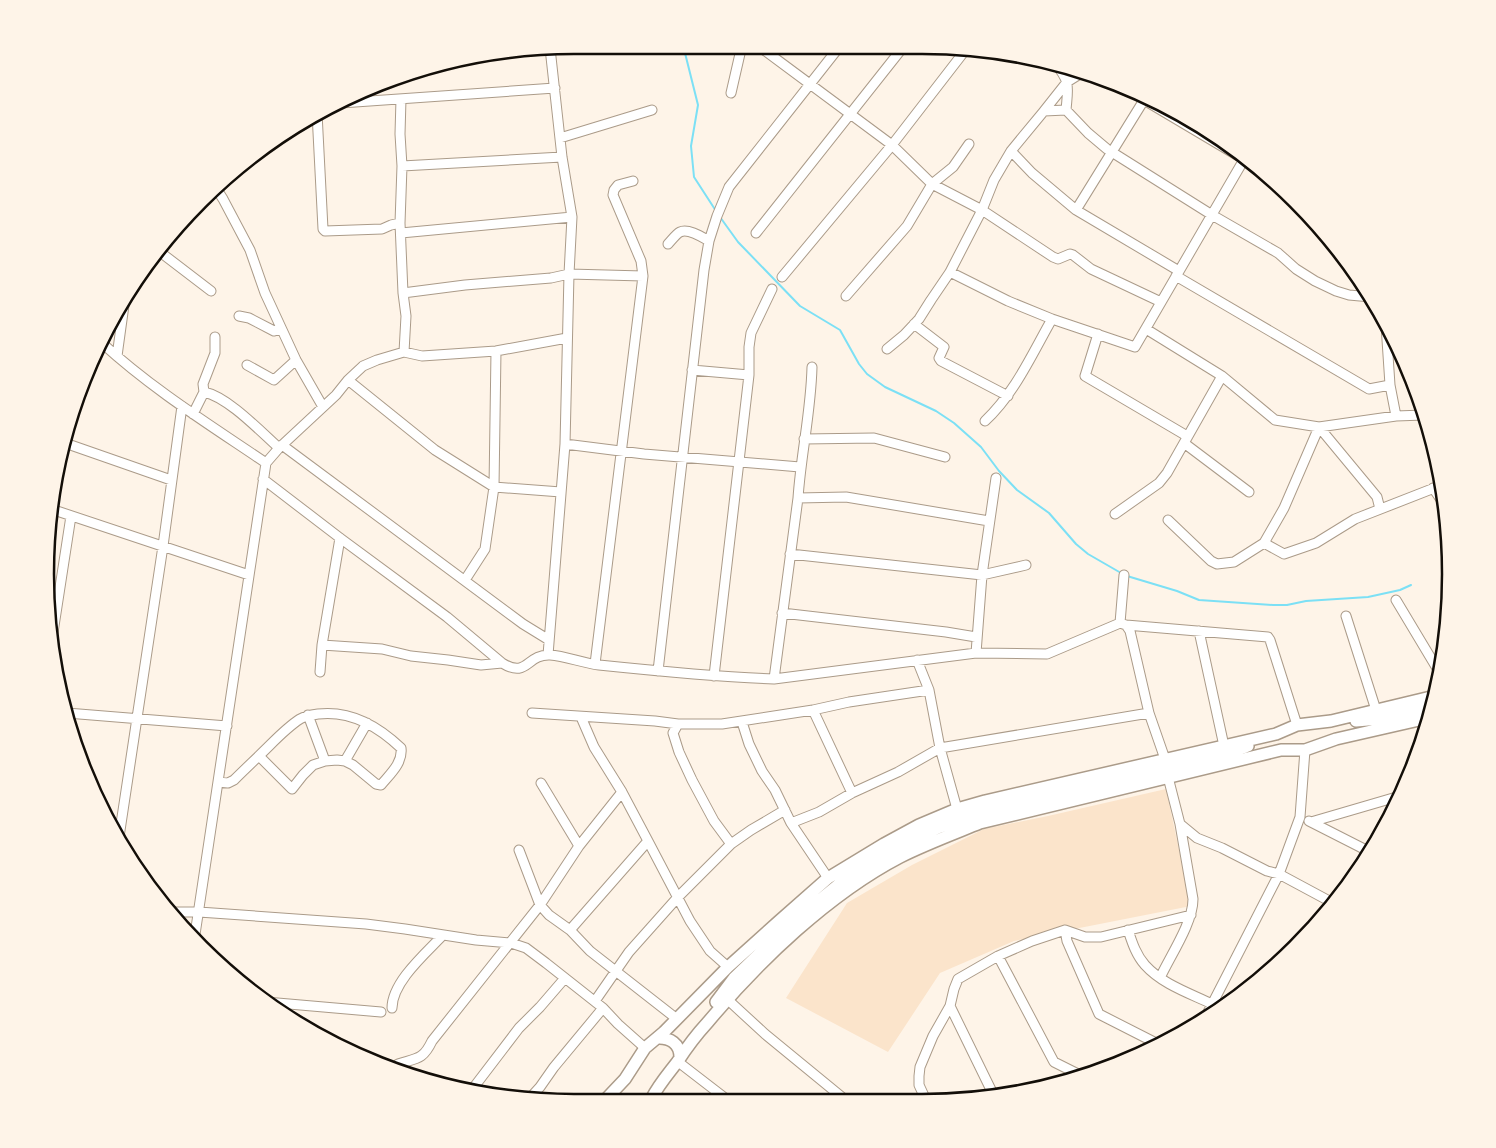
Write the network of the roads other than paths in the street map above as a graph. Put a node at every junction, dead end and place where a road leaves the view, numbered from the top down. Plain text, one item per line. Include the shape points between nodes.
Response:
1 (740, 54) edge
2 (769, 54) edge
3 (834, 54) edge
4 (898, 54) edge
5 (551, 55) edge
6 (961, 55) edge
7 (1063, 73) edge
8 (1076, 77) edge
9 (1068, 82) junction
10 (810, 84) junction
11 (555, 88) junction
12 (731, 93) dead end
13 (401, 99) junction
14 (1139, 101) edge
15 (355, 102) edge
16 (652, 110) dead end
17 (1066, 110) junction
18 (1044, 111) junction
19 (850, 114) junction
20 (317, 121) edge
21 (560, 138) junction
22 (969, 144) dead end
23 (892, 145) junction
24 (1011, 151) junction
25 (1112, 152) junction
26 (562, 157) junction
27 (1242, 163) edge
28 (402, 166) junction
29 (633, 181) dead end
30 (932, 184) junction
31 (220, 194) edge
32 (982, 210) junction
33 (1076, 210) junction
34 (1212, 215) junction
35 (572, 217) junction
36 (400, 223) junction
37 (401, 233) junction
38 (756, 233) dead end
39 (709, 241) junction
40 (668, 244) dead end
41 (163, 254) edge
42 (950, 272) junction
43 (569, 274) junction
44 (1178, 274) junction
45 (642, 276) junction
46 (782, 277) dead end
47 (772, 289) dead end
48 (211, 291) dead end
49 (403, 293) junction
50 (846, 296) dead end
51 (1362, 296) edge
52 (1161, 302) junction
53 (123, 315) edge
54 (239, 316) dead end
55 (1052, 319) junction
56 (914, 324) junction
57 (280, 329) junction
58 (1146, 329) junction
59 (1098, 334) junction
60 (215, 337) dead end
61 (567, 338) junction
62 (1387, 340) edge
63 (106, 346) edge
64 (887, 349) dead end
65 (496, 351) junction
66 (404, 352) junction
67 (117, 356) junction
68 (296, 360) junction
69 (247, 365) dead end
70 (812, 367) dead end
71 (692, 370) junction
72 (749, 375) junction
73 (1222, 376) junction
74 (348, 380) junction
75 (1390, 385) junction
76 (204, 392) junction
77 (1008, 396) junction
78 (182, 406) junction
79 (323, 407) junction
80 (193, 414) junction
81 (1418, 415) edge
82 (1396, 416) junction
83 (985, 421) dead end
84 (1319, 426) junction
85 (804, 439) junction
86 (1186, 440) junction
87 (565, 444) junction
88 (70, 445) edge
89 (280, 446) junction
90 (621, 451) junction
91 (945, 457) dead end
92 (682, 458) junction
93 (739, 462) junction
94 (266, 463) junction
95 (800, 468) junction
96 (996, 478) dead end
97 (263, 479) junction
98 (171, 480) junction
99 (494, 487) junction
100 (1433, 488) joint
101 (1435, 491) edge
102 (561, 492) junction
103 (1249, 492) dead end
104 (798, 498) junction
105 (1380, 509) junction
106 (58, 511) edge
107 (1115, 514) dead end
108 (71, 516) junction
109 (1168, 520) dead end
110 (989, 521) junction
111 (340, 538) junction
112 (1264, 544) junction
113 (163, 546) junction
114 (790, 554) junction
115 (1026, 565) dead end
116 (249, 575) junction
117 (1124, 575) dead end
118 (982, 576) junction
119 (465, 580) junction
120 (1396, 600) dead end
121 (55, 604) edge
122 (782, 613) junction
123 (1346, 616) dead end
124 (1123, 624) junction
125 (1200, 631) junction
126 (976, 637) junction
127 (549, 640) junction
128 (322, 645) junction
129 (976, 653) junction
130 (548, 655) junction
131 (917, 660) junction
132 (502, 663) junction
133 (596, 664) junction
134 (1434, 664) edge
135 (658, 671) junction
136 (320, 672) dead end
137 (714, 676) junction
138 (774, 678) junction
139 (929, 690) junction
140 (1427, 698) edge
141 (1425, 707) edge
142 (813, 710) junction
143 (72, 713) edge
144 (532, 713) dead end
145 (1149, 713) junction
146 (1377, 714) junction
147 (308, 716) junction
148 (581, 717) junction
149 (136, 718) junction
150 (1422, 719) edge
151 (742, 722) junction
152 (367, 723) junction
153 (678, 724) junction
154 (1310, 724) junction
155 (227, 726) junction
156 (1294, 726) junction
157 (1336, 738) junction
158 (940, 748) junction
159 (1310, 748) junction
160 (1226, 750) junction
161 (1287, 750) junction
162 (259, 756) junction
163 (1166, 759) junction
164 (325, 761) junction
165 (345, 761) junction
166 (1168, 778) junction
167 (218, 782) junction
168 (541, 783) dead end
169 (622, 792) junction
170 (852, 793) junction
171 (1391, 798) edge
172 (957, 809) junction
173 (785, 810) junction
174 (1300, 817) junction
175 (1311, 822) junction
176 (791, 823) junction
177 (1180, 824) junction
178 (120, 829) edge
179 (648, 841) junction
180 (731, 844) junction
181 (579, 846) junction
182 (1364, 849) edge
183 (519, 850) dead end
184 (1279, 874) junction
185 (828, 878) junction
186 (678, 898) junction
187 (1327, 900) edge
188 (540, 905) junction
189 (179, 912) edge
190 (199, 912) junction
191 (1191, 915) junction
192 (570, 930) junction
193 (1065, 930) junction
194 (1128, 930) junction
195 (196, 931) edge
196 (443, 935) junction
197 (511, 943) junction
198 (998, 956) junction
199 (728, 967) junction
200 (616, 970) junction
201 (566, 978) junction
202 (734, 978) junction
203 (1160, 978) junction
204 (728, 999) junction
205 (595, 1002) junction
206 (280, 1003) edge
207 (1212, 1004) junction
208 (950, 1006) junction
209 (1210, 1007) edge
210 (392, 1008) dead end
211 (603, 1008) junction
212 (381, 1012) dead end
213 (677, 1019) junction
214 (661, 1035) junction
215 (1152, 1041) edge
216 (645, 1048) junction
217 (681, 1056) junction
218 (398, 1064) dead end
219 (1074, 1072) edge
220 (476, 1085) edge
221 (991, 1090) edge
222 (535, 1093) edge
223 (618, 1093) edge
224 (656, 1094) edge
225 (721, 1094) edge
226 (838, 1094) edge
227 (923, 1094) edge

1 - 12 street
2 - 10 street
3 - 10 street
4 - 19 street
5 - 11 street
6 - 23 street
7 - 9 street
8 - 9 street
9 - 17 street
9 - 18 street
10 - 19 street
10 - 39 street via 729,187
11 - 13 street
11 - 21 street
13 - 15 street
13 - 28 street
14 - 25 street
16 - 21 street
17 - 18 street
17 - 25 street
18 - 24 street
19 - 23 street
19 - 38 street
20 - 36 street via 325,231 382,229
21 - 26 street
22 - 30 street via 953,166
23 - 30 street
23 - 46 street
24 - 32 street
24 - 33 street
25 - 33 street
25 - 34 street
26 - 28 street
26 - 35 street
27 - 34 street
28 - 36 street
29 - 45 street via 618,185 613,195 642,261
30 - 32 street
30 - 50 street via 907,226
31 - 57 street via 250,250
32 - 42 street
32 - 52 street via 1058,259 1073,255 1091,268
33 - 44 street
34 - 44 street
34 - 51 street via 1278,253 1315,281 1336,291
35 - 37 street
35 - 43 street
36 - 37 street
37 - 49 street
39 - 40 street via 685,231
39 - 71 street
41 - 48 street
42 - 55 street
42 - 56 street
43 - 45 street
43 - 49 street
43 - 61 street
44 - 52 street
44 - 75 street via 1369,389
45 - 90 street
47 - 72 street via 751,333
49 - 66 street via 406,316
52 - 58 street
53 - 67 street
54 - 57 street via 274,331
55 - 59 street
55 - 77 street
56 - 64 street
56 - 77 street via 944,347 939,358 941,361
57 - 68 street
58 - 59 street via 1135,347
58 - 73 street
59 - 86 street via 1085,376
60 - 76 street via 215,353 203,384
61 - 65 street
61 - 87 street
62 - 75 street
63 - 67 street
65 - 66 street via 422,356
65 - 99 street
66 - 74 street via 363,366
67 - 78 street
68 - 69 street via 274,380
68 - 79 street
70 - 85 street
71 - 72 street
71 - 92 street
72 - 93 street
73 - 84 street via 1275,420
73 - 86 street
74 - 79 street
74 - 99 street via 435,450
75 - 82 street
76 - 80 street
76 - 89 street via 217,396
77 - 83 street
78 - 80 street
78 - 98 street
79 - 89 street
80 - 94 street
81 - 82 street
82 - 84 street
84 - 105 street via 1377,497
84 - 112 street via 1284,508
85 - 91 street via 874,438
85 - 95 street
86 - 103 street
86 - 107 street via 1159,483
87 - 90 street
87 - 102 street
88 - 98 street
89 - 94 street
89 - 119 street
90 - 92 street
90 - 133 street
92 - 93 street
92 - 135 street
93 - 95 street
93 - 137 street
94 - 97 street
95 - 104 street
96 - 110 street
97 - 111 street
97 - 116 street
98 - 113 street
99 - 102 street
99 - 119 street via 486,549
100 - 101 street
100 - 105 street
102 - 127 street
104 - 110 street via 846,497
104 - 114 street
105 - 112 street via 1355,519 1316,544 1284,554
106 - 108 street
108 - 113 street
108 - 121 street
109 - 112 street via 1217,564 1234,562
110 - 118 street
111 - 128 street
111 - 132 street via 447,617
113 - 116 street
113 - 149 street
114 - 118 street
114 - 122 street
115 - 118 street
116 - 155 street
117 - 124 street
118 - 126 street
119 - 127 street
120 - 134 street
122 - 126 street
122 - 138 street
123 - 146 street
124 - 125 street
124 - 129 street via 1047,654
124 - 145 street via 1130,631
125 - 156 street via 1268,637
125 - 160 street
126 - 129 street
127 - 130 street
128 - 132 street via 382,649 481,665
128 - 136 street
129 - 131 street
130 - 132 street via 531,660 518,669
130 - 133 street
131 - 138 street
131 - 139 street
133 - 135 street
135 - 137 street
137 - 138 street
139 - 142 street
139 - 158 street
140 - 146 main road
141 - 146 main road
142 - 151 street
142 - 170 street
143 - 149 street
144 - 148 street
145 - 158 street
145 - 163 street
146 - 154 main road
146 - 157 main road via 1369,725 1346,730
147 - 152 street via 345,714
147 - 162 street via 284,731
147 - 164 street
148 - 153 street
148 - 169 street via 594,747
149 - 155 street
149 - 178 street
150 - 157 main road
151 - 153 street
151 - 173 street via 762,771
152 - 165 street
152 - 165 street via 387,734 401,748 399,763 378,785
153 - 180 street via 673,734 679,752 714,821
154 - 156 main road
154 - 159 main road via 1318,735
155 - 167 street
156 - 160 main road
156 - 161 main road via 1287,733
157 - 159 main road
158 - 170 street
158 - 172 street
159 - 161 main road
159 - 174 street
160 - 161 main road via 1243,754 1273,748
160 - 163 main road
160 - 202 main road via 998,807 940,826 902,844 838,885 789,925
161 - 166 main road
162 - 164 street via 292,789 313,765
162 - 167 street via 234,780
163 - 172 main road
164 - 165 street
166 - 177 street
166 - 204 main road via 980,824 939,838 898,858 819,911
167 - 190 street
168 - 181 street
169 - 179 street
169 - 181 street
170 - 176 street
171 - 175 street
172 - 185 main road via 919,825
173 - 176 street
173 - 180 street
174 - 175 street
174 - 184 street
175 - 182 street
176 - 185 street
177 - 184 street via 1197,838
177 - 191 street via 1193,899
179 - 186 street
179 - 192 street
180 - 186 street
181 - 188 street
183 - 188 street
184 - 187 street
184 - 207 street
185 - 199 main road
186 - 199 street via 699,936
186 - 200 street
188 - 192 street
188 - 197 street
189 - 190 street
190 - 195 street
190 - 196 street via 366,924
191 - 194 street
191 - 203 street
192 - 200 street via 590,951
193 - 194 street via 1092,938
193 - 198 street
193 - 215 street via 1099,1014
194 - 203 street via 1138,954
196 - 197 street
196 - 210 street via 401,983 392,999
197 - 201 street via 526,948
197 - 218 street via 424,1054
198 - 208 street via 958,979
198 - 219 street via 1054,1062
199 - 213 main road
200 - 205 street
200 - 213 street
201 - 205 street
201 - 220 street via 519,1028
202 - 214 main road via 721,985 677,1028
202 - 217 main road via 693,1031
203 - 207 street
204 - 217 main road
204 - 226 street
205 - 211 street
206 - 212 street
207 - 209 street
208 - 221 street
208 - 227 street via 920,1067 919,1085
211 - 216 street
211 - 222 street
213 - 214 main road
214 - 216 main road
214 - 217 main road via 678,1046
216 - 223 main road
217 - 224 main road
217 - 225 street

